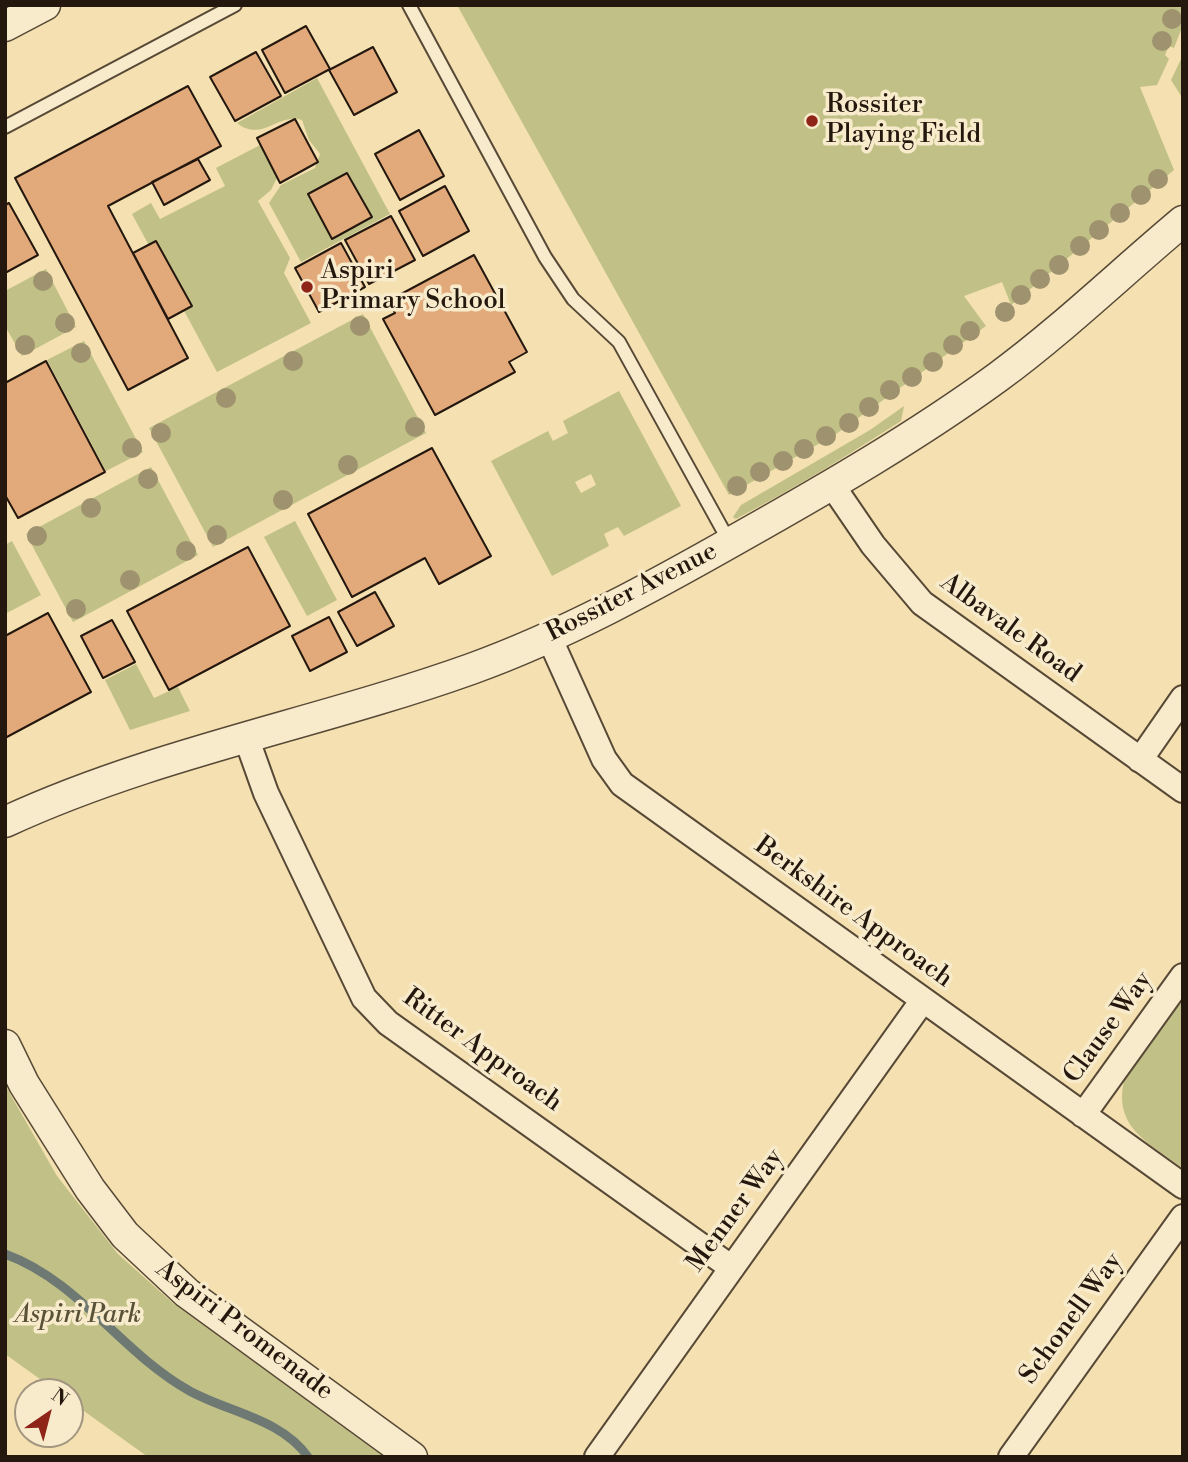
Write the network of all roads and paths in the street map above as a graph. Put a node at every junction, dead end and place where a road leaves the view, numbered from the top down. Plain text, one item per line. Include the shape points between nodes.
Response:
1 (45, 5) edge
2 (235, 5) edge
3 (410, 5) edge
4 (5, 26) edge
5 (5, 127) edge
6 (1183, 220) edge
7 (832, 485) junction
8 (730, 543) junction
9 (549, 637) junction
10 (1183, 698) edge
11 (246, 737) junction
12 (1140, 760) junction
13 (1183, 790) edge
14 (5, 822) edge
15 (1183, 976) edge
16 (923, 1000) junction
17 (5, 1045) edge
18 (1083, 1115) junction
19 (1183, 1186) edge
20 (1183, 1217) edge
21 (732, 1268) junction
22 (412, 1457) edge
23 (597, 1457) edge
24 (1011, 1457) edge

1 - 4 street
2 - 5 lane
3 - 8 lane via 545,257 573,299 619,342
6 - 7 street, Rossiter Avenue via 999,376
7 - 8 street, Rossiter Avenue
7 - 12 street, Albavale Road via 873,545 922,603
8 - 9 street, Rossiter Avenue
9 - 11 street, Rossiter Avenue via 471,668
9 - 16 street, Berkshire Approach via 604,759 622,783
10 - 12 street
11 - 14 street, Rossiter Avenue via 77,791
11 - 21 street, Ritter Approach via 266,793 364,998 388,1023
12 - 13 street, Albavale Road
15 - 18 street, Clause Way
16 - 18 street, Berkshire Approach
16 - 21 street, Menner Way
17 - 22 street, Aspiri Promenade via 90,1189 125,1236 187,1293
18 - 19 street, Berkshire Approach
20 - 24 street, Schonell Way
21 - 23 street, Menner Way

